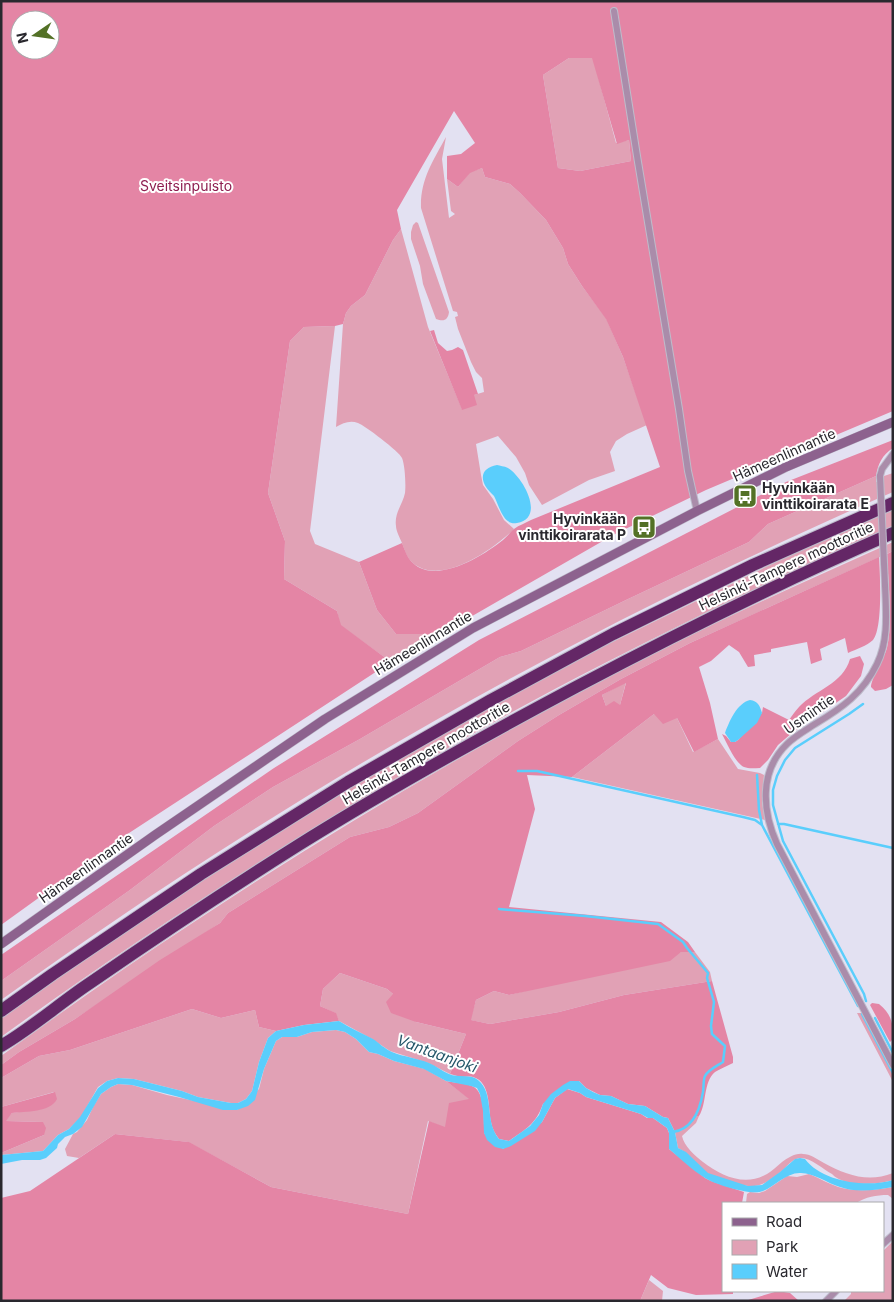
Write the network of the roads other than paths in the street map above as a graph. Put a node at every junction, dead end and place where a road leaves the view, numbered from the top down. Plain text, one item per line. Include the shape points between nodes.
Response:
1 (614, 11) dead end
2 (893, 422) edge
3 (893, 454) edge
4 (893, 502) edge
5 (697, 511) junction
6 (893, 533) edge
7 (1, 944) edge
8 (1, 1011) edge
9 (1, 1046) edge
10 (893, 1065) edge
11 (893, 1234) edge
12 (884, 1243) edge
13 (835, 1292) edge
14 (826, 1301) edge

1 - 5 street
2 - 5 main road, Hämeenlinnantie via 786,466
3 - 10 street, Usmintie, bridge via 880,476 885,631 877,664 854,697 781,752 768,778 765,798 768,820 777,844
4 - 8 highway, Helsinki-Tampere moottoritie via 753,565 613,634 482,705 348,782 201,874
5 - 7 main road, Hämeenlinnantie via 472,628 325,719
6 - 9 highway, Helsinki-Tampere moottoritie via 699,623 486,735 226,892
11 - 12 street
13 - 14 street

